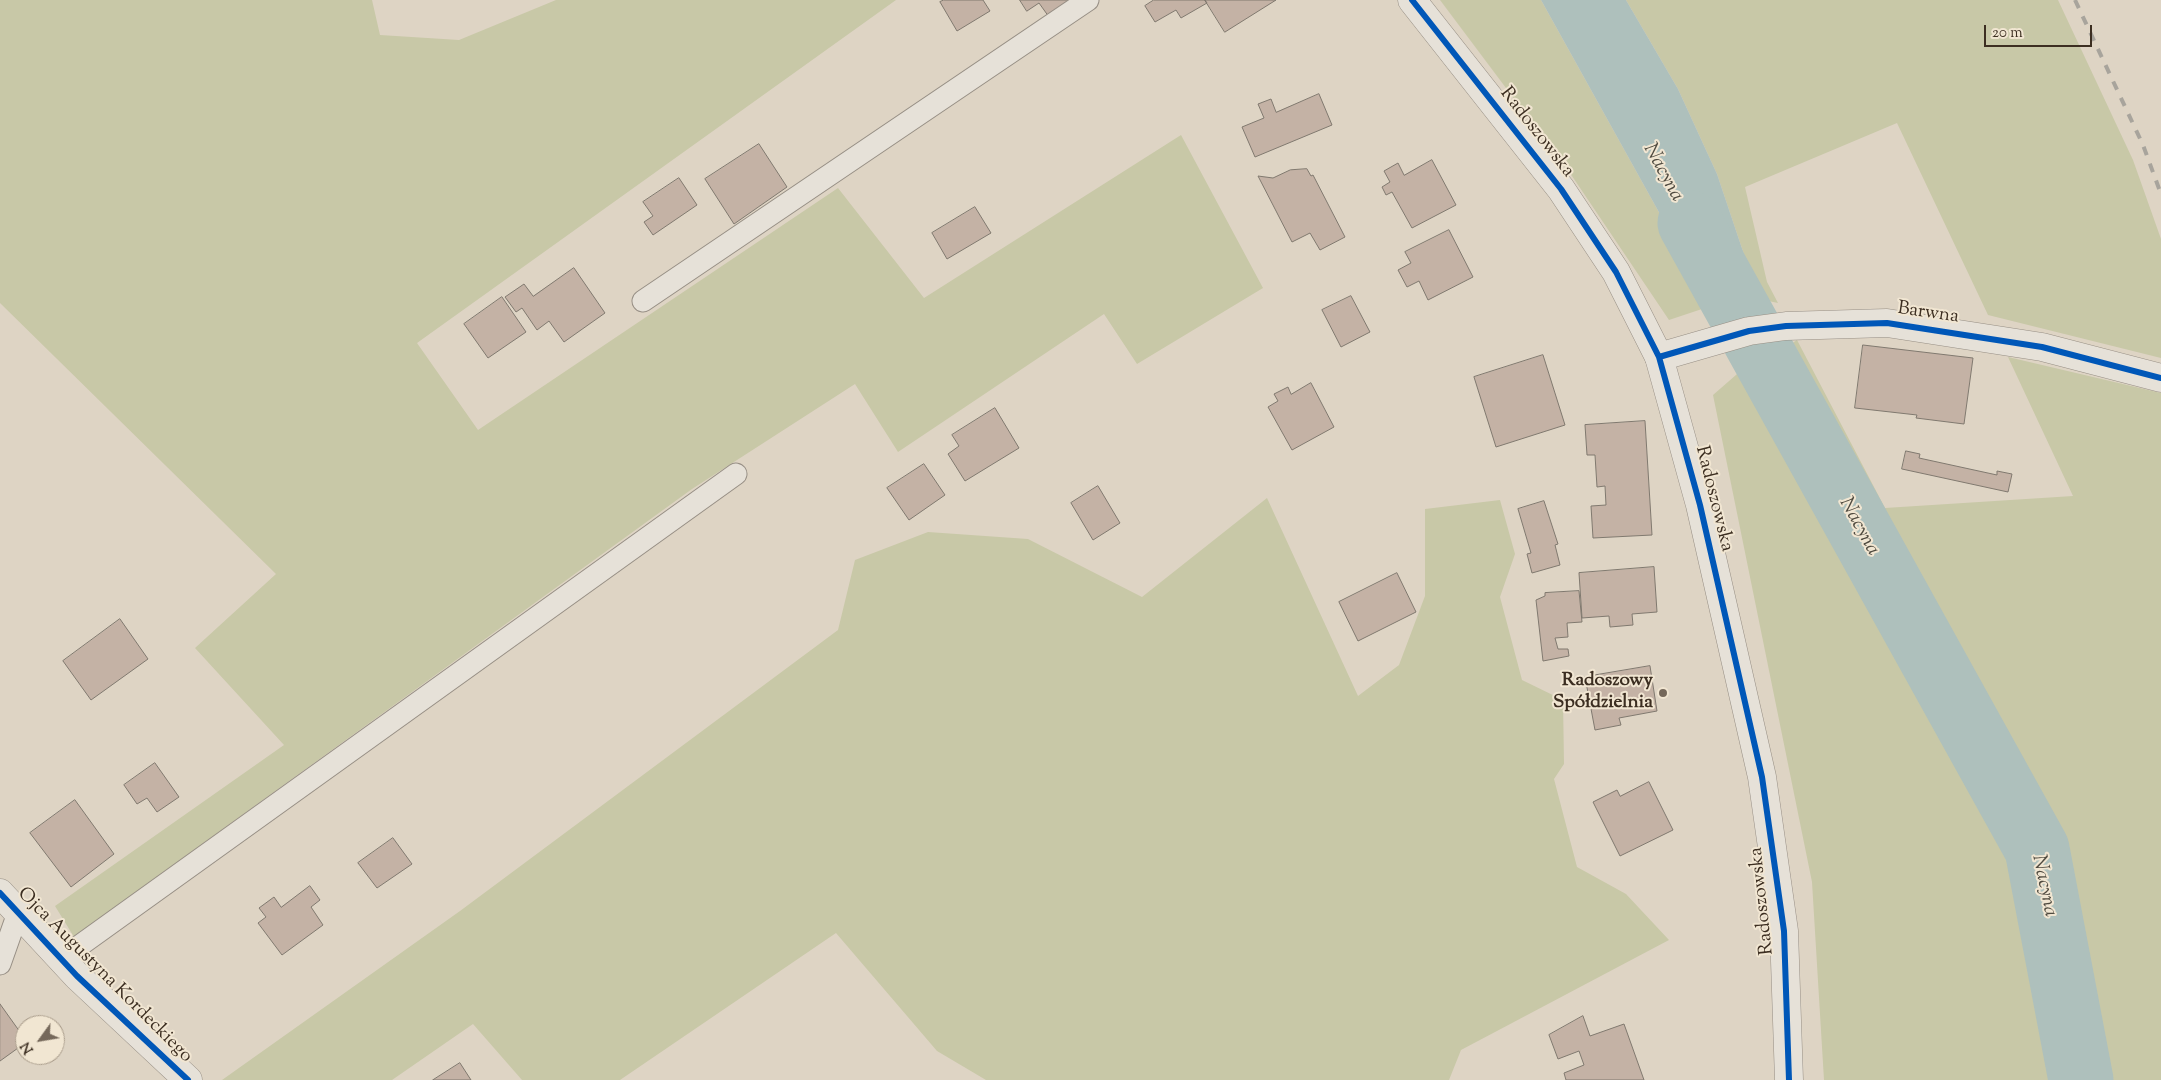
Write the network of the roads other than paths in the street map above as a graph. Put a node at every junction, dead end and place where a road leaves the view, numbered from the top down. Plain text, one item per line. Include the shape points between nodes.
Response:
1 (1088, 0) edge
2 (1412, 0) edge
3 (643, 301) dead end
4 (1659, 357) junction
5 (2161, 378) edge
6 (736, 474) dead end
7 (9, 903) edge
8 (62, 959) junction
9 (0, 964) edge
10 (188, 1080) edge
11 (1789, 1080) edge

1 - 3 lane
2 - 4 street, Radoszowska via 1561,189 1616,272
4 - 5 street, Barwna via 1749,331 1786,326 1887,323 2042,347
4 - 11 street, Radoszowska via 1700,505 1762,777 1784,931
6 - 8 lane
7 - 8 street, Ojca Augustyna Kordeckiego
7 - 9 lane
8 - 10 street, Ojca Augustyna Kordeckiego

